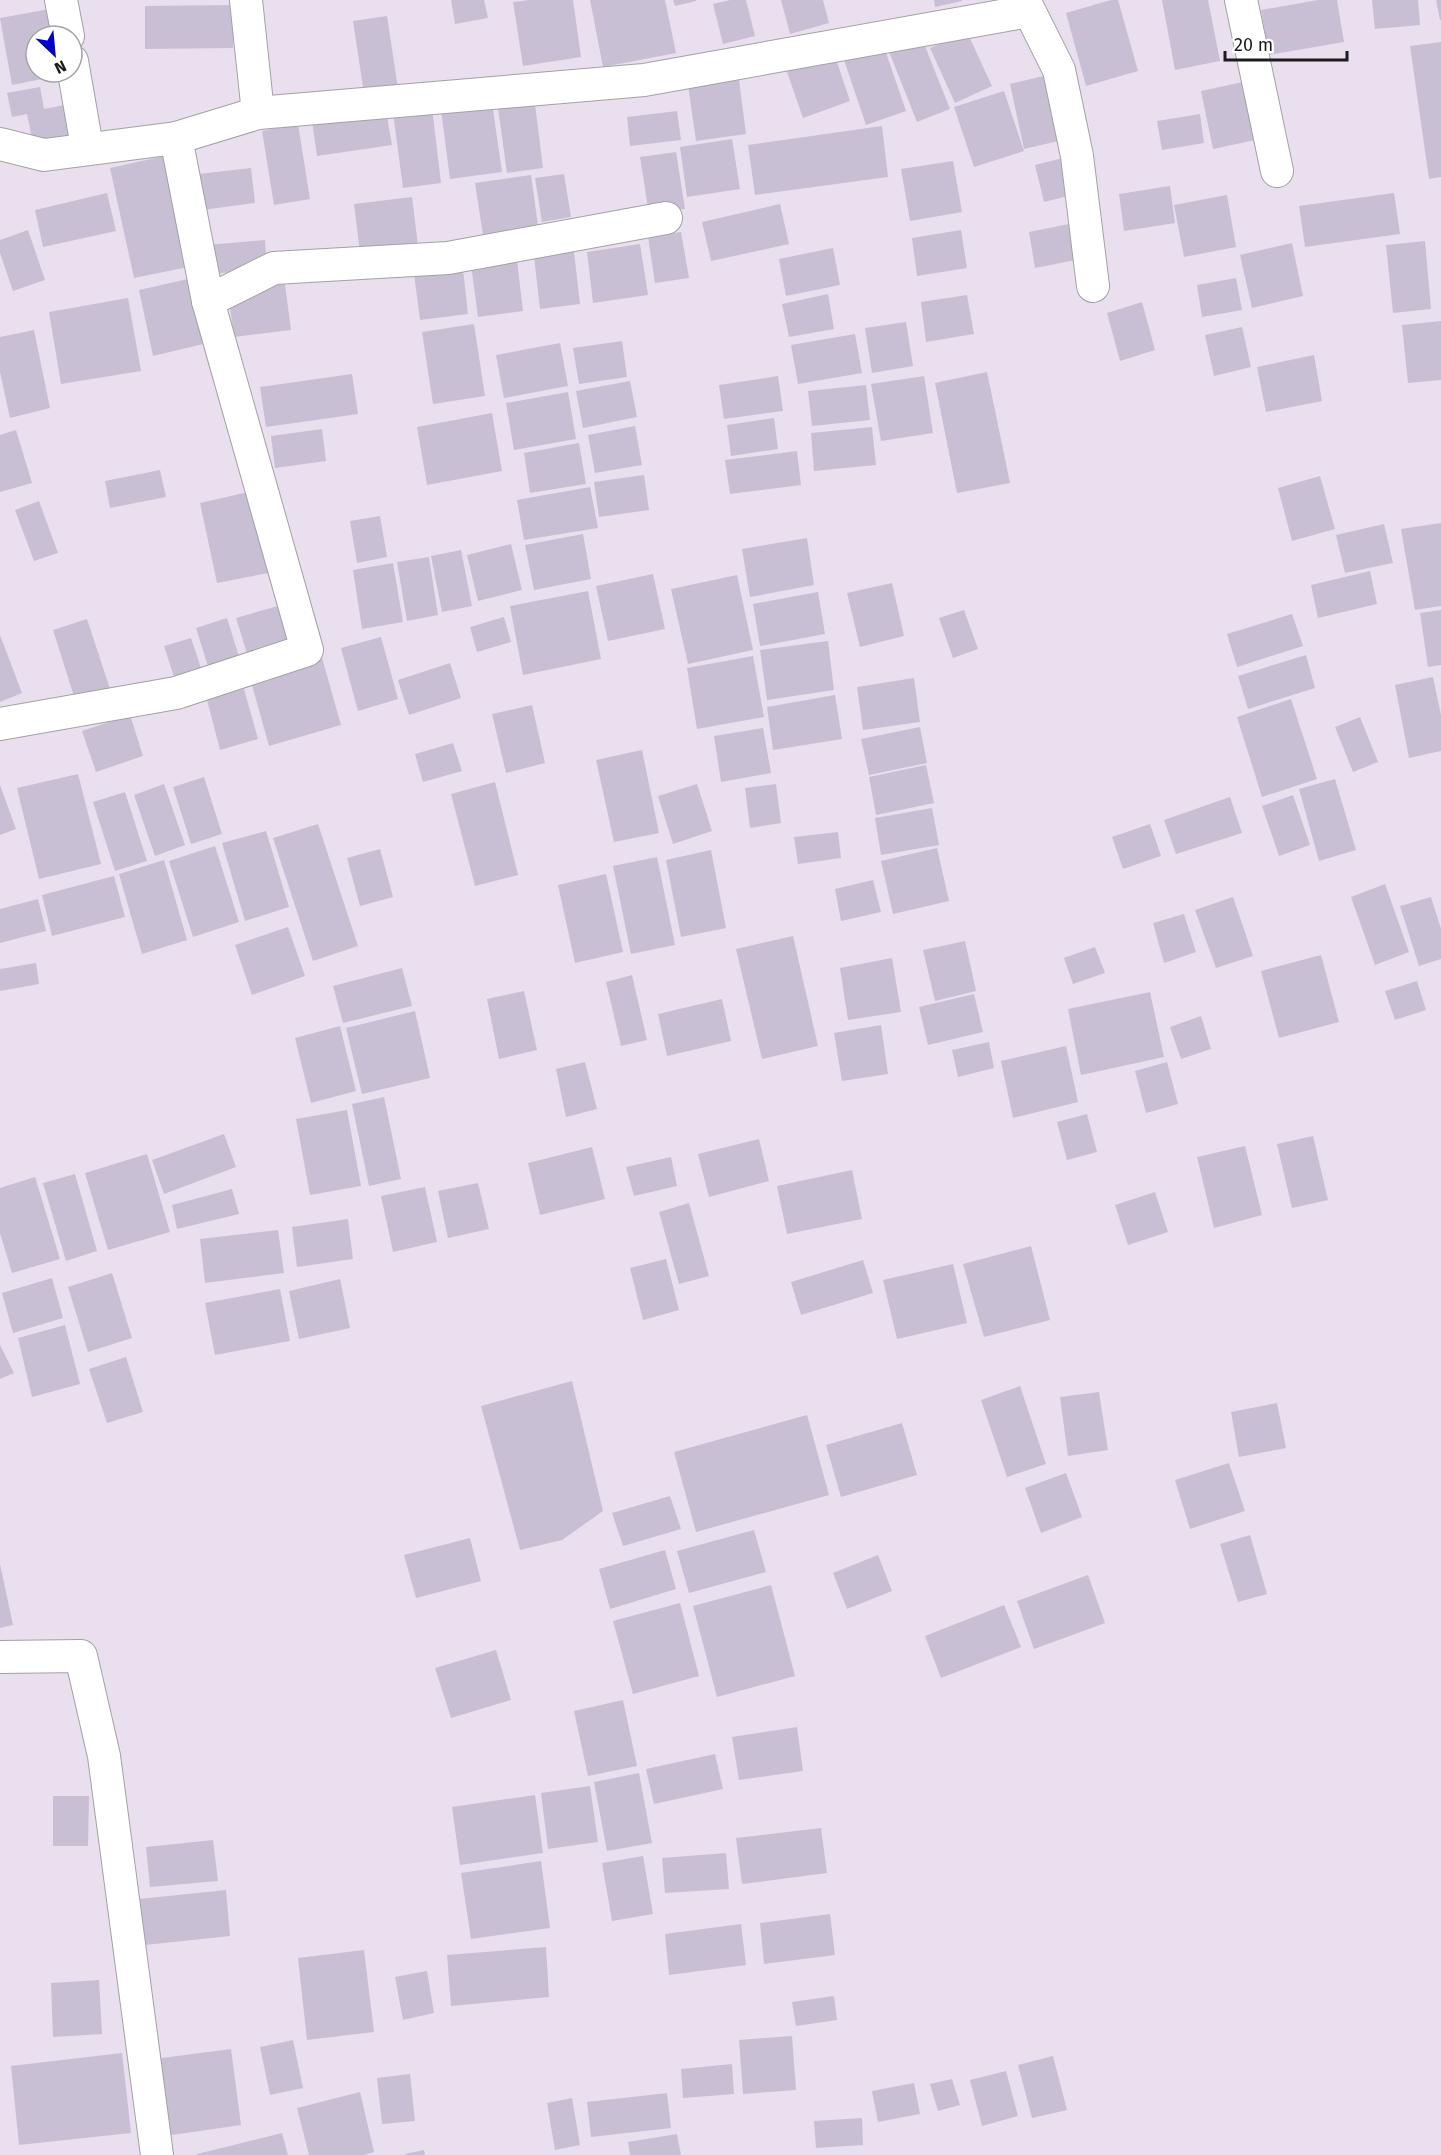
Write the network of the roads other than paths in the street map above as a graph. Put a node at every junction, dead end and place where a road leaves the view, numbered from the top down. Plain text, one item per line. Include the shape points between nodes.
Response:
1 (61, 0) edge
2 (246, 0) edge
3 (1241, 0) edge
4 (1027, 5) edge
5 (66, 24) edge
6 (76, 84) edge
7 (258, 113) junction
8 (176, 138) junction
9 (0, 144) edge
10 (87, 147) junction
11 (1277, 171) dead end
12 (666, 218) dead end
13 (1093, 286) dead end
14 (208, 301) junction
15 (0, 724) edge
16 (0, 1657) edge
17 (157, 2155) edge

1 - 5 street
2 - 7 street
3 - 11 street
4 - 7 street via 644,80
4 - 13 street via 1059,70 1077,156
6 - 10 street
7 - 8 street
8 - 10 street
8 - 14 street
9 - 10 street via 44,155
12 - 14 street via 448,258 274,268
14 - 15 street via 308,650 176,693
16 - 17 street via 81,1656 104,1756

